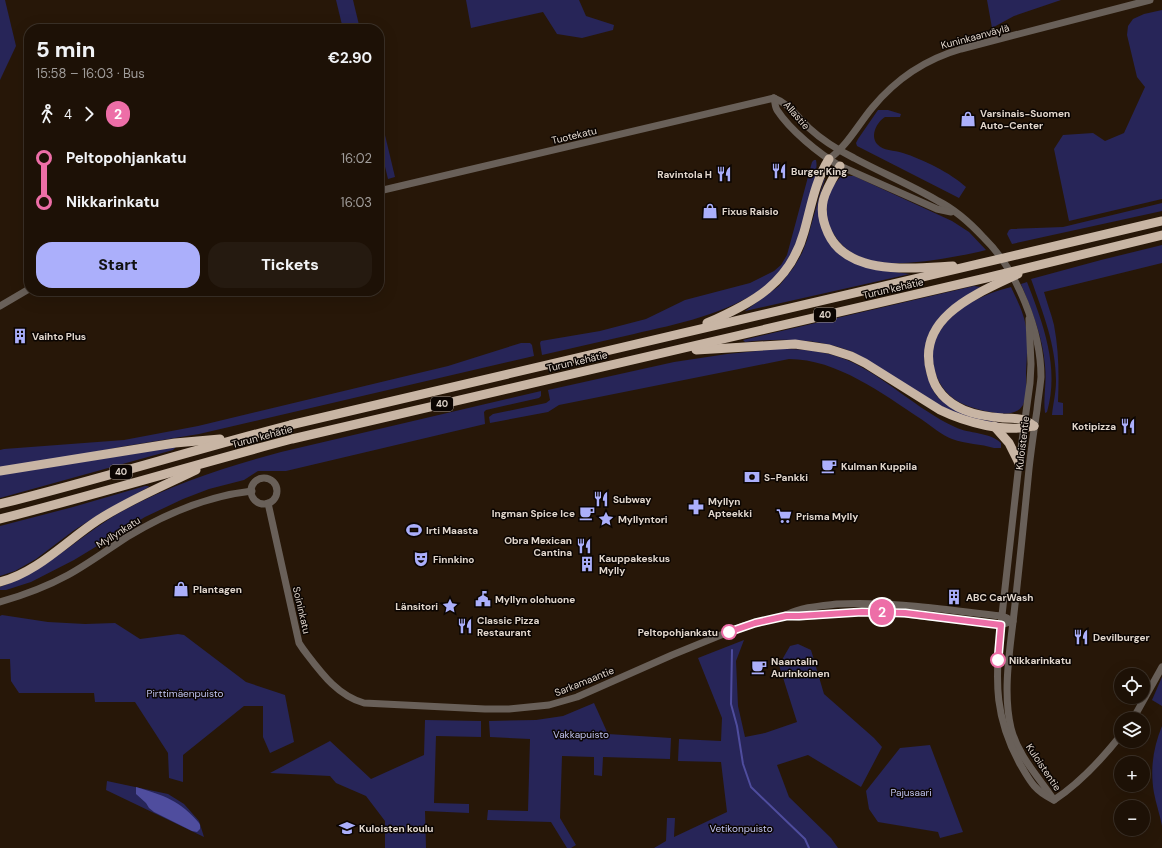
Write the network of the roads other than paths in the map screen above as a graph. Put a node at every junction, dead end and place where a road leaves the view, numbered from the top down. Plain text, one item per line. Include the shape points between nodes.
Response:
1 (1150, 0) edge
2 (774, 98) junction
3 (840, 150) junction
4 (829, 159) junction
5 (840, 166) junction
6 (384, 190) edge
7 (954, 212) junction
8 (1162, 221) edge
9 (1162, 235) edge
10 (978, 264) junction
11 (1038, 265) junction
12 (24, 292) edge
13 (0, 306) edge
14 (1029, 315) junction
15 (684, 333) junction
16 (665, 352) junction
17 (1024, 424) junction
18 (994, 426) junction
19 (1034, 426) junction
20 (242, 437) junction
21 (220, 458) junction
22 (1019, 463) junction
23 (0, 471) edge
24 (252, 491) junction
25 (268, 503) junction
26 (0, 504) edge
27 (0, 519) edge
28 (0, 582) edge
29 (0, 602) edge
30 (786, 616) junction
31 (1002, 616) junction
32 (1013, 621) junction
33 (1001, 625) junction
34 (1162, 667) edge
35 (355, 700) joint
36 (1137, 712) edge
37 (1114, 743) edge
38 (1054, 800) junction

1 - 3 street, Kuninkaanväylä via 939,56 908,74 883,96
2 - 3 street, Allastie via 784,102 824,141
2 - 4 street, Allastie via 776,109 788,123
2 - 6 street, Tuotekatu
3 - 4 street, Kuninkaanväylä
3 - 5 street
3 - 7 street, Kuloistentie via 940,202
4 - 5 street, Allastie
4 - 15 highway via 818,179 801,242 789,267 774,283 746,305
5 - 7 street, Kuloistentie via 937,208
5 - 10 highway via 826,190 822,204 825,226 838,249 866,264 891,268
7 - 14 street, Kuloistentie via 986,239 1006,265 1015,279
8 - 10 highway, Turun kehätie / 40
9 - 11 highway, Turun kehätie / 40
10 - 15 highway, Turun kehätie / 40
11 - 16 highway, Turun kehätie / 40
11 - 17 highway via 990,287 956,308 937,327 928,360 934,382 948,401 984,415
12 - 13 street
14 - 17 street, Kuloistentie via 1030,383
14 - 19 street, Kuloistentie via 1034,327 1040,365
15 - 20 highway, Turun kehätie / 40
16 - 18 highway via 784,344 829,349 865,363 940,410 974,423
16 - 21 highway, Turun kehätie / 40
17 - 18 highway
17 - 19 highway
17 - 22 street, Kuloistentie
18 - 22 highway via 1008,443
19 - 32 street, Kuloistentie
20 - 23 highway via 175,443
20 - 26 highway, Turun kehätie / 40
21 - 27 highway, Turun kehätie / 40
21 - 28 highway via 116,509 37,565
22 - 31 street, Kuloistentie
24 - 25 street via 257,501
24 - 25 street via 252,486 258,480 272,480 277,486 277,495
24 - 29 street, Myllynkatu via 215,497 173,513 138,531 69,575 32,592
25 - 35 street, Soininkatu via 299,643 332,685
30 - 31 street, Sarkamaantie via 798,609 857,603 906,605
30 - 33 street, Sarkamaantie via 887,612
30 - 35 street, Sarkamaantie via 743,626 577,697 549,706 485,709 376,704
31 - 32 street, Sarkamaantie
31 - 33 street, Kuloistentie
32 - 33 street, Sarkamaantie
32 - 38 street, Kuloistentie via 1009,662 1010,726 1022,755
33 - 38 street, Kuloistentie via 997,687 1004,729 1032,783 1040,793
34 - 36 street
37 - 38 street via 1080,780

